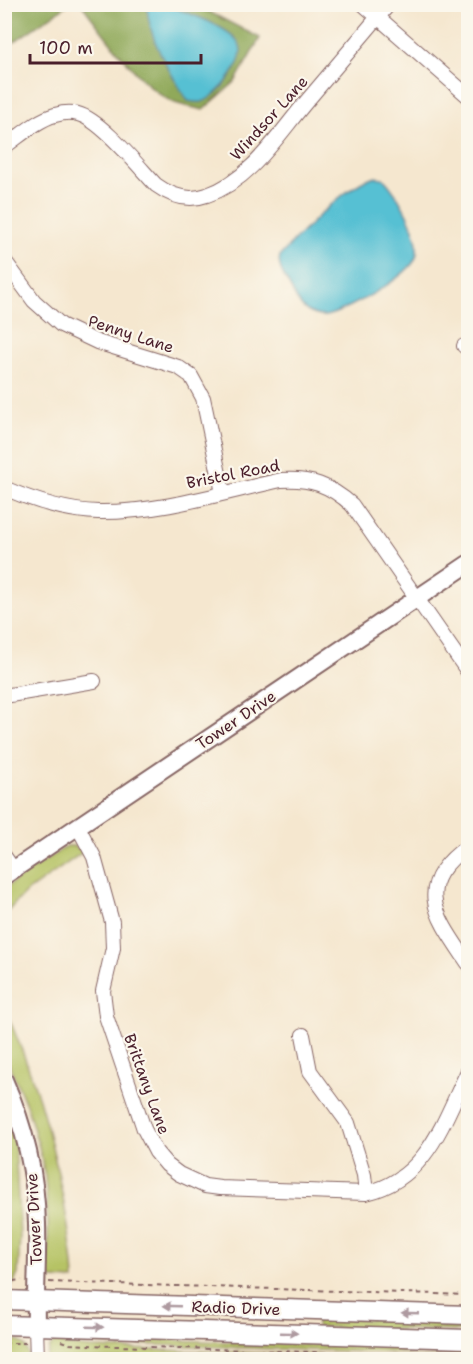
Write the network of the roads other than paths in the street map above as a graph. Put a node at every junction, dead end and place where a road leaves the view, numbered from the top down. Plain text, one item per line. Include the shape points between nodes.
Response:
1 (363, 4) edge
2 (389, 4) edge
3 (378, 17) junction
4 (468, 96) edge
5 (4, 147) edge
6 (4, 260) edge
7 (4, 488) edge
8 (224, 493) junction
9 (468, 564) edge
10 (418, 598) junction
11 (468, 672) edge
12 (94, 681) dead end
13 (4, 696) edge
14 (78, 827) junction
15 (468, 846) edge
16 (8, 868) edge
17 (468, 963) edge
18 (303, 1035) dead end
19 (468, 1071) edge
20 (4, 1080) edge
21 (366, 1193) junction
22 (4, 1300) edge
23 (35, 1301) junction
24 (468, 1315) edge
25 (4, 1325) edge
26 (36, 1326) junction
27 (468, 1339) edge
28 (37, 1359) edge

1 - 3 street
2 - 3 street, Windsor Lane
3 - 4 street
3 - 5 street, Windsor Lane via 258,159 225,187 207,196 191,198 165,192 101,128 78,114 64,113 44,120
6 - 8 street, Penny Lane via 34,301 61,325 97,342 196,372
7 - 8 street, Bristol Road via 46,504 96,512 127,511
8 - 10 street, Bristol Road via 298,479 329,487 351,505
9 - 10 street, Tower Drive
10 - 11 street, Bristol Road
10 - 14 street, Tower Drive
12 - 13 street
14 - 16 street, Tower Drive
14 - 21 street, Brittany Lane via 94,857 112,922 113,948 103,992 106,1016 144,1129 156,1152 179,1174 206,1186
15 - 17 street via 445,865 434,899 441,922
18 - 21 street via 310,1071 348,1124
19 - 21 street, Brittany Lane via 418,1164 394,1184
20 - 23 street, Tower Drive via 21,1122 33,1181 37,1234
22 - 23 main road, Radio Drive
24 -> 23 main road, Radio Drive
23 - 26 street, Tower Drive
25 - 26 main road, Radio Drive
26 -> 27 main road, Radio Drive
26 - 28 street

